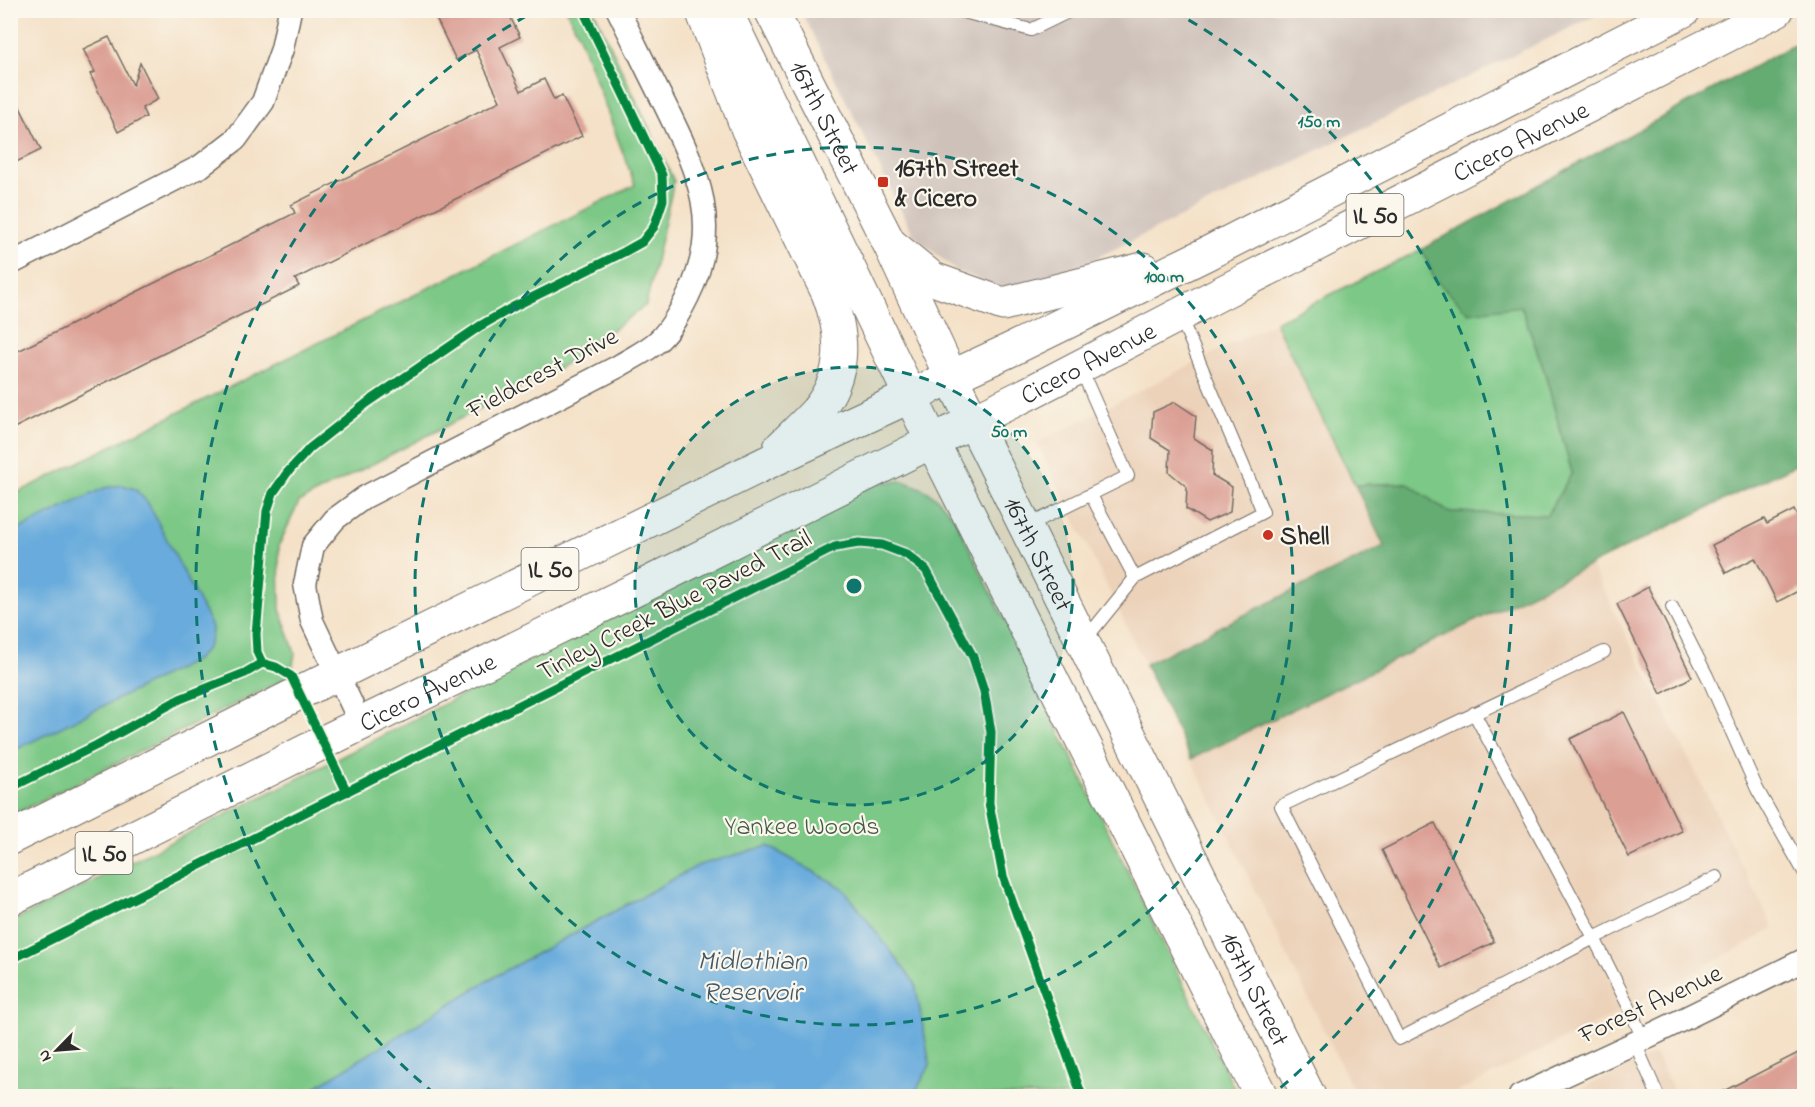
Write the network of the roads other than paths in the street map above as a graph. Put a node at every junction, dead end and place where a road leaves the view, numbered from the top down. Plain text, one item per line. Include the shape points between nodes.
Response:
1 (290, 10) edge
2 (618, 10) edge
3 (702, 10) edge
4 (725, 10) edge
5 (771, 10) edge
6 (956, 10) edge
7 (1072, 10) edge
8 (1684, 10) edge
9 (1777, 10) edge
10 (889, 243) junction
11 (1206, 254) junction
12 (10, 264) edge
13 (1179, 315) junction
14 (1080, 367) junction
15 (951, 377) junction
16 (911, 395) junction
17 (973, 421) junction
18 (932, 441) junction
19 (764, 464) junction
20 (1091, 495) junction
21 (1026, 527) junction
22 (1135, 578) junction
23 (1672, 607) dead end
24 (1083, 642) junction
25 (1604, 652) dead end
26 (337, 674) junction
27 (1474, 714) junction
28 (361, 724) junction
29 (10, 838) edge
30 (1804, 872) edge
31 (1717, 877) dead end
32 (10, 899) edge
33 (1594, 938) junction
34 (1804, 960) edge
35 (1639, 1041) junction
36 (1549, 1090) edge
37 (1261, 1096) edge
38 (1310, 1096) edge
39 (1520, 1096) edge
40 (1658, 1096) edge

1 - 12 street via 282,49 263,102 236,139 201,166
2 - 26 street, Fieldcrest Drive via 697,175 706,221 705,244 693,286 678,316 658,341 619,366 365,497 335,519 313,546 304,584 312,621
3 - 19 main road via 748,130 828,293 839,327 838,366 832,386 817,411
4 - 16 main road, 167th Street
5 - 10 main road, 167th Street
6 - 7 lane via 1031,30
8 - 11 main road, Cicero Avenue / IL 50
9 - 13 main road, Cicero Avenue / IL 50
10 - 11 main road via 933,279 1003,304
10 - 15 main road, 167th Street
11 - 15 main road, Cicero Avenue / IL 50
13 - 14 main road, Cicero Avenue / IL 50
13 - 22 lane via 1263,512
14 - 17 main road, Cicero Avenue / IL 50
14 - 20 lane via 1128,476
15 - 16 main road, Cicero Avenue / IL 50
15 - 17 main road, 167th Street
16 - 18 main road, 167th Street
16 - 19 main road, Cicero Avenue / IL 50
17 - 18 main road, Cicero Avenue / IL 50
17 - 21 main road, 167th Street
18 - 28 main road, Cicero Avenue / IL 50
18 - 37 main road, 167th Street
19 - 26 main road, Cicero Avenue / IL 50
20 - 21 lane
20 - 22 lane
21 - 24 main road, 167th Street
22 - 24 lane
23 - 30 lane via 1757,789
24 - 38 main road, 167th Street
25 - 27 lane
26 - 28 street, Fieldcrest Drive
26 - 29 main road, Cicero Avenue / IL 50
27 - 33 lane
27 - 33 lane via 1281,806 1399,1039
28 - 32 main road, Cicero Avenue / IL 50
31 - 33 lane
33 - 35 lane via 1629,1007
34 - 35 street, Forest Avenue
35 - 36 street, Forest Avenue
35 - 40 lane
36 - 39 street, Forest Avenue

